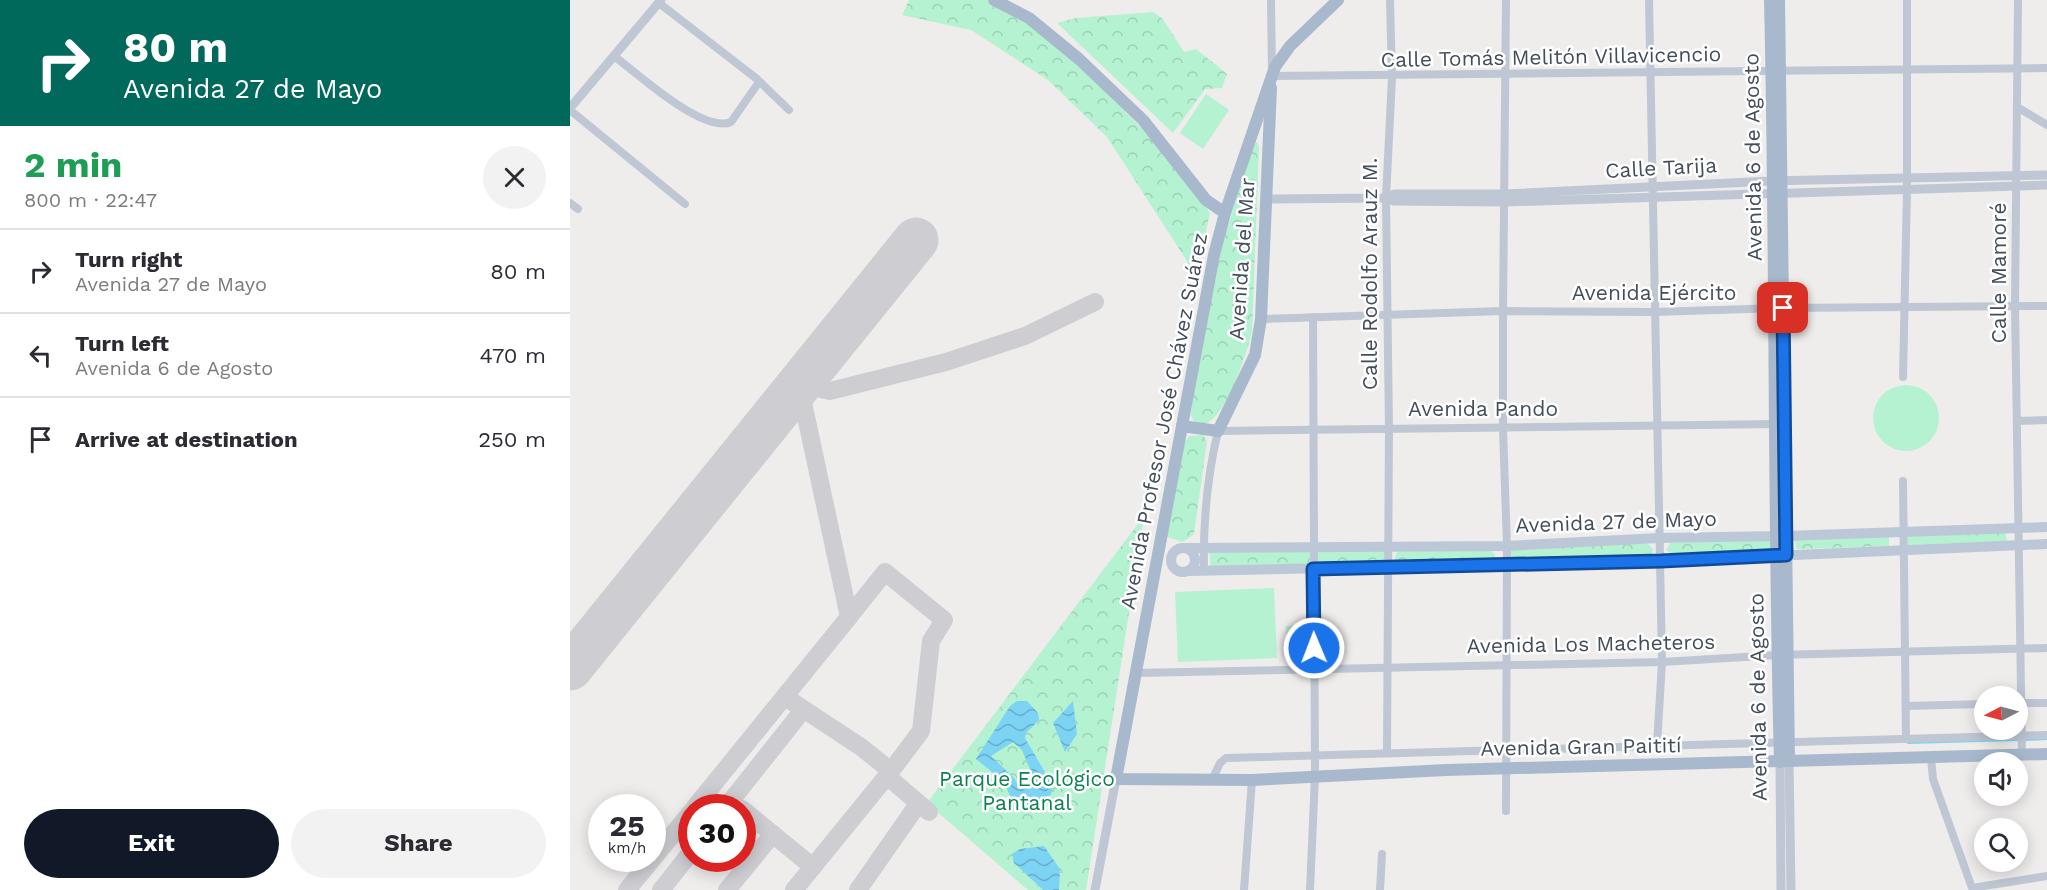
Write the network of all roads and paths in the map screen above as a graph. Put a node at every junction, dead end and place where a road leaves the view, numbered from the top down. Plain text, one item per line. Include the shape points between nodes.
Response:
1 (994, 0) edge
2 (1271, 0) edge
3 (1338, 0) edge
4 (1390, 0) edge
5 (1506, 0) edge
6 (1649, 0) edge
7 (1770, 0) edge
8 (1779, 0) edge
9 (1907, 0) edge
10 (2018, 0) edge
11 (660, 1) edge
12 (1271, 35) junction
13 (1290, 46) junction
14 (615, 56) junction
15 (2018, 68) junction
16 (2047, 68) edge
17 (1908, 69) junction
18 (1776, 72) junction
19 (1651, 74) junction
20 (1272, 76) junction
21 (1506, 76) junction
22 (1392, 77) junction
23 (759, 82) junction
24 (2017, 107) junction
25 (570, 109) edge
26 (789, 110) dead end
27 (2047, 125) edge
28 (1253, 131) junction
29 (1270, 136) junction
30 (2016, 175) junction
31 (2047, 175) edge
32 (1907, 180) junction
33 (1652, 185) junction
34 (2047, 185) edge
35 (1777, 187) junction
36 (2016, 187) junction
37 (1907, 191) junction
38 (1386, 198) junction
39 (1504, 198) junction
40 (1652, 198) junction
41 (1266, 199) junction
42 (570, 203) edge
43 (685, 204) dead end
44 (578, 209) dead end
45 (1225, 213) junction
46 (2015, 306) junction
47 (2047, 306) edge
48 (1906, 307) junction
49 (1779, 309) junction
50 (1503, 311) junction
51 (1654, 312) junction
52 (1388, 314) junction
53 (1313, 317) junction
54 (1261, 319) junction
55 (1903, 377) dead end
56 (2047, 420) edge
57 (2017, 421) junction
58 (1779, 424) junction
59 (1182, 426) junction
60 (1656, 427) junction
61 (1389, 429) junction
62 (1503, 429) junction
63 (1312, 430) junction
64 (1218, 431) junction
65 (1903, 481) dead end
66 (2047, 527) edge
67 (2017, 528) junction
68 (1902, 530) junction
69 (1780, 536) junction
70 (1659, 538) junction
71 (2047, 544) edge
72 (1507, 546) junction
73 (2018, 546) junction
74 (1204, 548) junction
75 (1314, 548) junction
76 (1388, 548) junction
77 (1187, 549) junction
78 (1903, 552) junction
79 (1780, 555) junction
80 (1158, 559) junction
81 (1171, 561) junction
82 (1661, 561) junction
83 (1507, 566) junction
84 (1388, 567) junction
85 (1204, 569) junction
86 (1313, 569) junction
87 (1188, 571) junction
88 (2021, 646) junction
89 (2047, 648) edge
90 (1907, 651) junction
91 (1783, 655) junction
92 (1662, 662) junction
93 (1506, 664) junction
94 (1388, 666) junction
95 (1314, 668) junction
96 (1136, 673) junction
97 (2020, 686) edge
98 (2028, 703) edge
99 (2047, 703) edge
100 (1974, 704) edge
101 (1906, 706) junction
102 (2047, 735) edge
103 (2028, 737) edge
104 (1974, 738) edge
105 (1906, 739) junction
106 (1784, 743) junction
107 (1657, 746) junction
108 (1505, 750) junction
109 (1387, 752) junction
110 (2047, 754) edge
111 (2028, 755) edge
112 (1314, 756) junction
113 (1974, 757) edge
114 (1931, 758) junction
115 (1784, 761) junction
116 (1505, 769) junction
117 (1315, 776) junction
118 (1116, 779) junction
119 (1212, 780) junction
120 (1252, 780) junction
121 (1506, 811) dead end
122 (1785, 844) junction
123 (1382, 854) dead end
124 (2047, 876) edge
125 (1973, 889) edge
126 (1095, 890) edge
127 (1244, 890) edge
128 (1310, 890) edge
129 (1380, 890) edge
130 (1781, 890) edge
131 (1791, 890) edge

1 - 45 main road via 1029,18 1079,59 1143,120 1206,200
2 - 12 street, Avenida del Mar
3 - 13 main road, Avenida Profesor José Chávez Suárez
4 - 22 street, Calle Rodolfo Arauz M.
5 - 21 street
6 - 19 street
7 - 18 main road, Avenida 6 de Agosto
8 - 18 main road, Avenida 6 de Agosto
9 - 17 street
10 - 15 street, Calle Mamoré
11 - 14 street
11 - 23 street
12 - 13 street via 1277,46
12 - 20 street, Avenida del Mar
13 - 20 main road, Avenida Profesor José Chávez Suárez
14 - 23 street via 686,111 717,125 731,122
14 - 25 street
15 - 16 street, Calle Tomás Melitón Villavicencio
15 - 17 street, Calle Tomás Melitón Villavicencio
15 - 24 street, Calle Mamoré
17 - 18 street, Calle Tomás Melitón Villavicencio
17 - 32 street
18 - 19 street, Calle Tomás Melitón Villavicencio
18 - 35 main road, Avenida 6 de Agosto
19 - 21 street, Calle Tomás Melitón Villavicencio
19 - 33 street
20 - 22 street, Calle Tomás Melitón Villavicencio
20 - 28 main road, Avenida Profesor José Chávez Suárez
20 - 29 main road, Avenida del Mar
21 - 22 street, Calle Tomás Melitón Villavicencio
21 - 39 street
22 - 38 street, Calle Rodolfo Arauz M.
23 - 26 street
24 - 27 street
24 - 30 street, Calle Mamoré
25 - 43 street
28 - 29 main road via 1265,126
28 - 45 main road, Avenida Profesor José Chávez Suárez
29 - 41 main road, Avenida del Mar
30 - 31 street, Calle Tarija
30 - 32 street, Calle Tarija
30 - 36 street, Calle Mamoré
32 - 35 street, Calle Tarija
32 - 37 street
33 - 35 street, Calle Tarija
33 - 39 street, Calle Tarija
33 - 40 street
34 - 36 street, Calle Tarija
35 - 37 street, Calle Tarija
35 - 40 street, Calle Tarija
35 - 49 main road, Avenida 6 de Agosto
36 - 37 street, Calle Tarija
36 - 46 street, Calle Mamoré
37 - 48 street
38 - 39 street, Calle Tarija
38 - 41 street, Calle Tarija
38 - 52 street, Calle Rodolfo Arauz M.
39 - 40 street, Calle Tarija
39 - 50 street
40 - 51 street
41 - 54 main road, Avenida del Mar
42 - 44 street
45 - 59 main road, Avenida Profesor José Chávez Suárez
46 - 47 street, Avenida Ejército
46 - 48 street, Avenida Ejército
46 - 57 street, Calle Mamoré
48 - 49 street, Avenida Ejército
48 - 55 street
49 - 51 street, Avenida Ejército
49 - 58 main road, Avenida 6 de Agosto
50 - 51 street, Avenida Ejército
50 - 52 street, Avenida Ejército
50 - 62 street
51 - 60 street
52 - 53 street, Avenida Ejército
52 - 61 street, Calle Rodolfo Arauz M.
53 - 54 street, Avenida Ejército
53 - 63 street
54 - 64 main road, Avenida del Mar via 1255,355
56 - 57 street
57 - 67 street, Calle Mamoré
58 - 60 street, Avenida Pando
58 - 69 main road, Avenida 6 de Agosto
59 - 64 main road, Avenida Pando
59 - 80 main road, Avenida Profesor José Chávez Suárez
60 - 62 street, Avenida Pando
60 - 70 street
61 - 62 street, Avenida Pando
61 - 63 street, Avenida Pando
61 - 76 street, Calle Rodolfo Arauz M.
62 - 72 street
63 - 64 street, Avenida Pando
63 - 75 street
64 - 74 street, Avenida del Mar via 1210,465
65 - 68 street
66 - 67 main road, Avenida 27 de Mayo
67 - 68 main road, Avenida 27 de Mayo
67 - 73 street, Calle Mamoré
68 - 69 main road, Avenida 27 de Mayo
68 - 78 street
69 - 70 main road, Avenida 27 de Mayo
69 - 79 main road, Avenida 6 de Agosto
70 - 72 main road, Avenida 27 de Mayo
70 - 82 street
71 - 73 main road, Avenida 27 de Mayo
72 - 76 main road, Avenida 27 de Mayo
72 - 83 street
73 - 78 main road, Avenida 27 de Mayo
73 - 88 street, Calle Mamoré
74 - 75 main road, Avenida 27 de Mayo
74 - 77 main road, Avenida 27 de Mayo
74 - 85 street, Avenida del Mar
75 - 76 main road, Avenida 27 de Mayo
75 - 86 street
76 - 84 street, Calle Rodolfo Arauz M.
77 - 81 main road via 1176,551
77 - 87 main road via 1195,561
78 - 79 main road, Avenida 27 de Mayo
78 - 90 street
79 - 82 main road, Avenida 27 de Mayo
79 - 91 main road, Avenida 6 de Agosto
80 - 81 main road
80 - 96 main road, Avenida Profesor José Chávez Suárez
81 - 87 main road via 1177,570
82 - 83 main road, Avenida 27 de Mayo
82 - 92 street
83 - 84 main road, Avenida 27 de Mayo
83 - 93 street
84 - 86 main road, Avenida 27 de Mayo
84 - 94 street, Calle Rodolfo Arauz M.
85 - 86 main road, Avenida 27 de Mayo
85 - 87 main road, Avenida 27 de Mayo
86 - 95 street
88 - 89 street, Avenida Los Macheteros
88 - 90 street, Avenida Los Macheteros
88 - 97 street, Calle Mamoré
90 - 91 street, Avenida Los Macheteros
90 - 101 street
91 - 92 street, Avenida Los Macheteros
91 - 106 main road, Avenida 6 de Agosto
92 - 93 street, Avenida Los Macheteros
92 - 107 street
93 - 94 street, Avenida Los Macheteros
93 - 108 street
94 - 95 street, Avenida Los Macheteros
94 - 109 street, Calle Rodolfo Arauz M.
95 - 96 street, Avenida Los Macheteros
95 - 112 street
96 - 118 main road, Avenida Profesor José Chávez Suárez
98 - 99 street
100 - 101 street
101 - 105 street
102 - 103 street
104 - 105 street
105 - 106 street
106 - 107 street
106 - 115 main road, Avenida 6 de Agosto
107 - 108 street
108 - 109 street
108 - 116 street
109 - 112 street
110 - 111 main road, Avenida Gran Paitití
112 - 117 street
112 - 119 street via 1226,758
113 - 114 main road, Avenida Gran Paitití
114 - 115 main road, Avenida Gran Paitití
114 - 125 street via 1933,778
115 - 116 main road, Avenida Gran Paitití
115 - 122 street, Avenida 6 de Agosto
116 - 117 main road, Avenida Gran Paitití
116 - 121 street
117 - 120 main road, Avenida Gran Paitití
117 - 128 street
118 - 119 main road, Avenida Gran Paitití
118 - 126 street
119 - 120 main road, Avenida Gran Paitití
120 - 127 street
122 - 130 street, Avenida 6 de Agosto
122 - 131 street, Avenida 6 de Agosto
123 - 129 street
124 - 125 street

